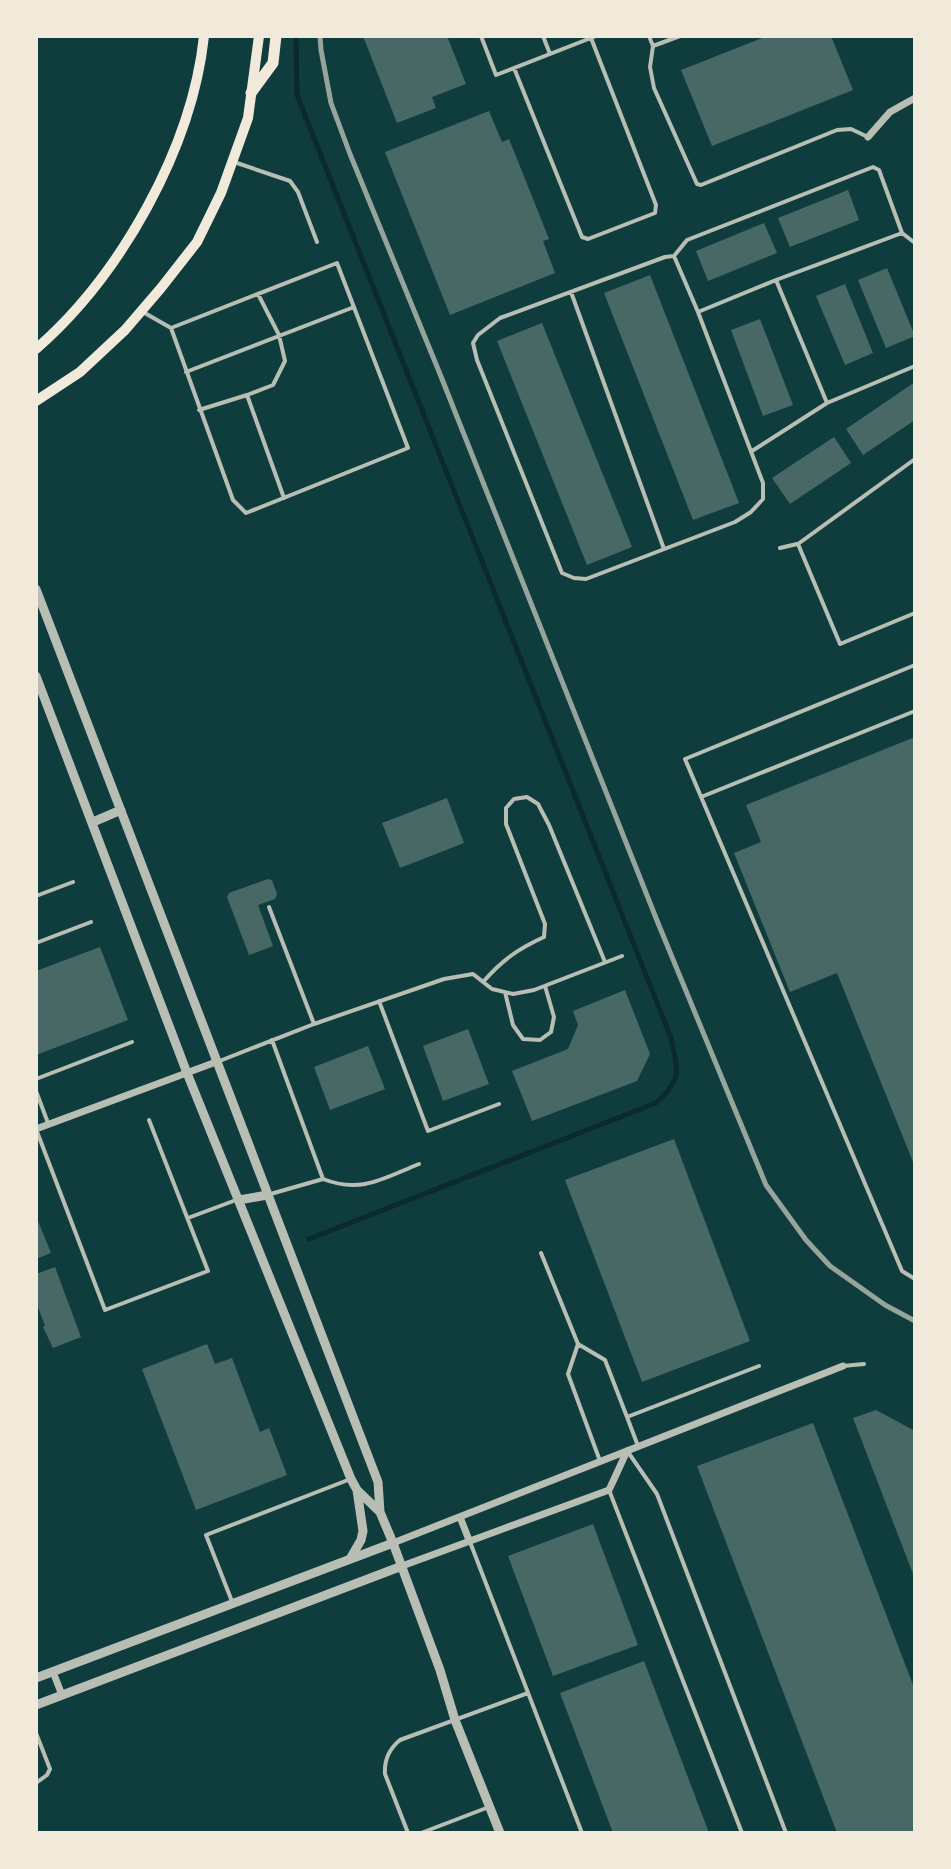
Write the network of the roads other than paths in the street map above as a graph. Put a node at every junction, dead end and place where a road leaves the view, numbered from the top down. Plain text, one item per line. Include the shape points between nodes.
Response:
1 (204, 36) edge
2 (259, 36) edge
3 (276, 36) edge
4 (481, 36) edge
5 (543, 36) edge
6 (649, 36) edge
7 (680, 36) edge
8 (593, 37) edge
9 (653, 46) junction
10 (550, 54) junction
11 (514, 68) junction
12 (251, 93) junction
13 (915, 98) edge
14 (868, 137) joint
15 (232, 161) junction
16 (902, 233) junction
17 (317, 242) dead end
18 (915, 244) edge
19 (674, 256) junction
20 (776, 280) junction
21 (571, 292) junction
22 (258, 294) junction
23 (354, 307) junction
24 (141, 311) junction
25 (698, 312) junction
26 (171, 328) junction
27 (279, 335) junction
28 (36, 349) edge
29 (915, 366) edge
30 (186, 372) junction
31 (247, 395) junction
32 (36, 401) edge
33 (827, 403) junction
34 (199, 410) junction
35 (752, 452) junction
36 (915, 459) edge
37 (284, 498) junction
38 (798, 544) junction
39 (780, 548) dead end
40 (664, 549) junction
41 (36, 589) edge
42 (915, 613) edge
43 (915, 665) edge
44 (36, 676) edge
45 (915, 711) edge
46 (701, 797) junction
47 (121, 810) junction
48 (93, 822) junction
49 (73, 882) dead end
50 (36, 896) edge
51 (269, 907) dead end
52 (91, 922) dead end
53 (36, 943) edge
54 (622, 956) dead end
55 (605, 962) junction
56 (483, 982) junction
57 (545, 986) junction
58 (505, 992) junction
59 (379, 1001) junction
60 (314, 1024) junction
61 (272, 1040) junction
62 (132, 1042) dead end
63 (216, 1062) junction
64 (187, 1073) junction
65 (36, 1079) edge
66 (36, 1091) edge
67 (499, 1104) dead end
68 (149, 1120) dead end
69 (49, 1124) junction
70 (36, 1129) edge
71 (419, 1164) dead end
72 (323, 1179) junction
73 (267, 1195) junction
74 (239, 1200) junction
75 (188, 1219) junction
76 (541, 1253) dead end
77 (915, 1279) edge
78 (578, 1344) junction
79 (864, 1364) dead end
80 (759, 1366) dead end
81 (843, 1366) joint
82 (627, 1417) junction
83 (638, 1446) junction
84 (627, 1451) junction
85 (600, 1461) junction
86 (351, 1479) junction
87 (357, 1490) junction
88 (609, 1490) junction
89 (380, 1512) junction
90 (460, 1517) junction
91 (469, 1540) junction
92 (393, 1543) junction
93 (350, 1560) junction
94 (402, 1566) junction
95 (233, 1604) junction
96 (53, 1672) junction
97 (36, 1678) edge
98 (528, 1693) junction
99 (62, 1695) junction
100 (36, 1705) edge
101 (455, 1720) junction
102 (36, 1733) edge
103 (36, 1783) edge
104 (489, 1807) junction
105 (408, 1833) edge
106 (421, 1833) edge
107 (500, 1833) edge
108 (582, 1833) edge
109 (742, 1833) edge
110 (786, 1833) edge

1 - 28 main road via 190,107 144,211 81,303
2 - 12 main road
3 - 12 main road via 273,63
4 - 11 lane via 496,75
5 - 10 lane
6 - 9 lane
7 - 9 lane
8 - 10 lane
8 - 11 lane via 655,213 582,237
9 - 14 lane via 654,88 697,184 837,130 851,129
10 - 11 lane
12 - 15 main road
13 - 14 street via 890,112
15 - 17 lane via 290,181
15 - 24 main road via 197,242
16 - 18 lane
16 - 19 lane via 879,170 873,167 687,240
16 - 20 lane
19 - 21 lane
19 - 25 lane
20 - 25 lane
20 - 33 lane
21 - 40 lane
21 - 40 lane via 500,318 473,343 477,360 562,573 586,579
22 - 23 lane via 337,263
22 - 26 lane
22 - 27 lane
23 - 27 lane
23 - 37 lane via 408,448
24 - 26 lane
24 - 32 main road via 80,372
25 - 35 lane
26 - 30 lane
27 - 30 lane
27 - 31 lane via 285,361 273,385
29 - 33 lane
30 - 34 lane
31 - 34 lane
31 - 37 lane
33 - 35 lane
34 - 37 lane via 233,500 246,513
35 - 40 lane via 763,499 735,522
36 - 38 lane
38 - 39 lane
38 - 42 lane via 840,644
41 - 47 street
43 - 46 lane via 685,759
44 - 48 street
45 - 46 lane
46 - 77 lane via 902,1271
47 - 48 street
47 - 63 street
48 - 64 street
49 - 50 lane
51 - 60 lane
52 - 53 lane
54 - 55 lane
55 - 56 lane via 544,814 527,797 514,799 506,808 506,824 545,924 544,937 515,951
55 - 57 lane
56 - 58 lane
56 - 59 lane via 473,974 444,979
57 - 58 lane
57 - 58 lane via 554,1017 551,1032 540,1040 523,1039 513,1025
59 - 60 lane
59 - 67 lane via 428,1131
60 - 61 lane
61 - 63 lane
61 - 72 lane
62 - 65 lane
63 - 64 street
63 - 73 street
64 - 69 street
64 - 74 street
66 - 69 lane
68 - 75 lane
69 - 70 street
70 - 75 lane via 105,1310 208,1271
71 - 72 lane via 352,1187
72 - 73 lane
73 - 74 street
73 - 89 street via 378,1482
74 - 75 lane
74 - 86 street
76 - 78 lane
78 - 82 lane via 605,1360
78 - 85 lane via 568,1374
79 - 81 lane
80 - 82 lane
81 - 83 street
82 - 83 lane
83 - 84 street
84 - 85 street
84 - 88 street
84 - 110 lane via 657,1494
85 - 90 street
86 - 87 street
86 - 95 lane via 206,1535
87 - 89 street
87 - 93 street via 363,1531
88 - 91 street
88 - 109 lane
89 - 92 street
90 - 91 street
90 - 92 street
91 - 94 street
91 - 98 lane
92 - 93 street
92 - 94 street
93 - 95 street
94 - 99 street
94 - 101 street
95 - 96 street
96 - 97 street
96 - 99 street
98 - 101 lane
98 - 108 lane
99 - 100 street
101 - 104 street
101 - 105 lane via 400,1740 387,1756 385,1774
102 - 103 lane via 50,1769
104 - 106 lane
104 - 107 street

